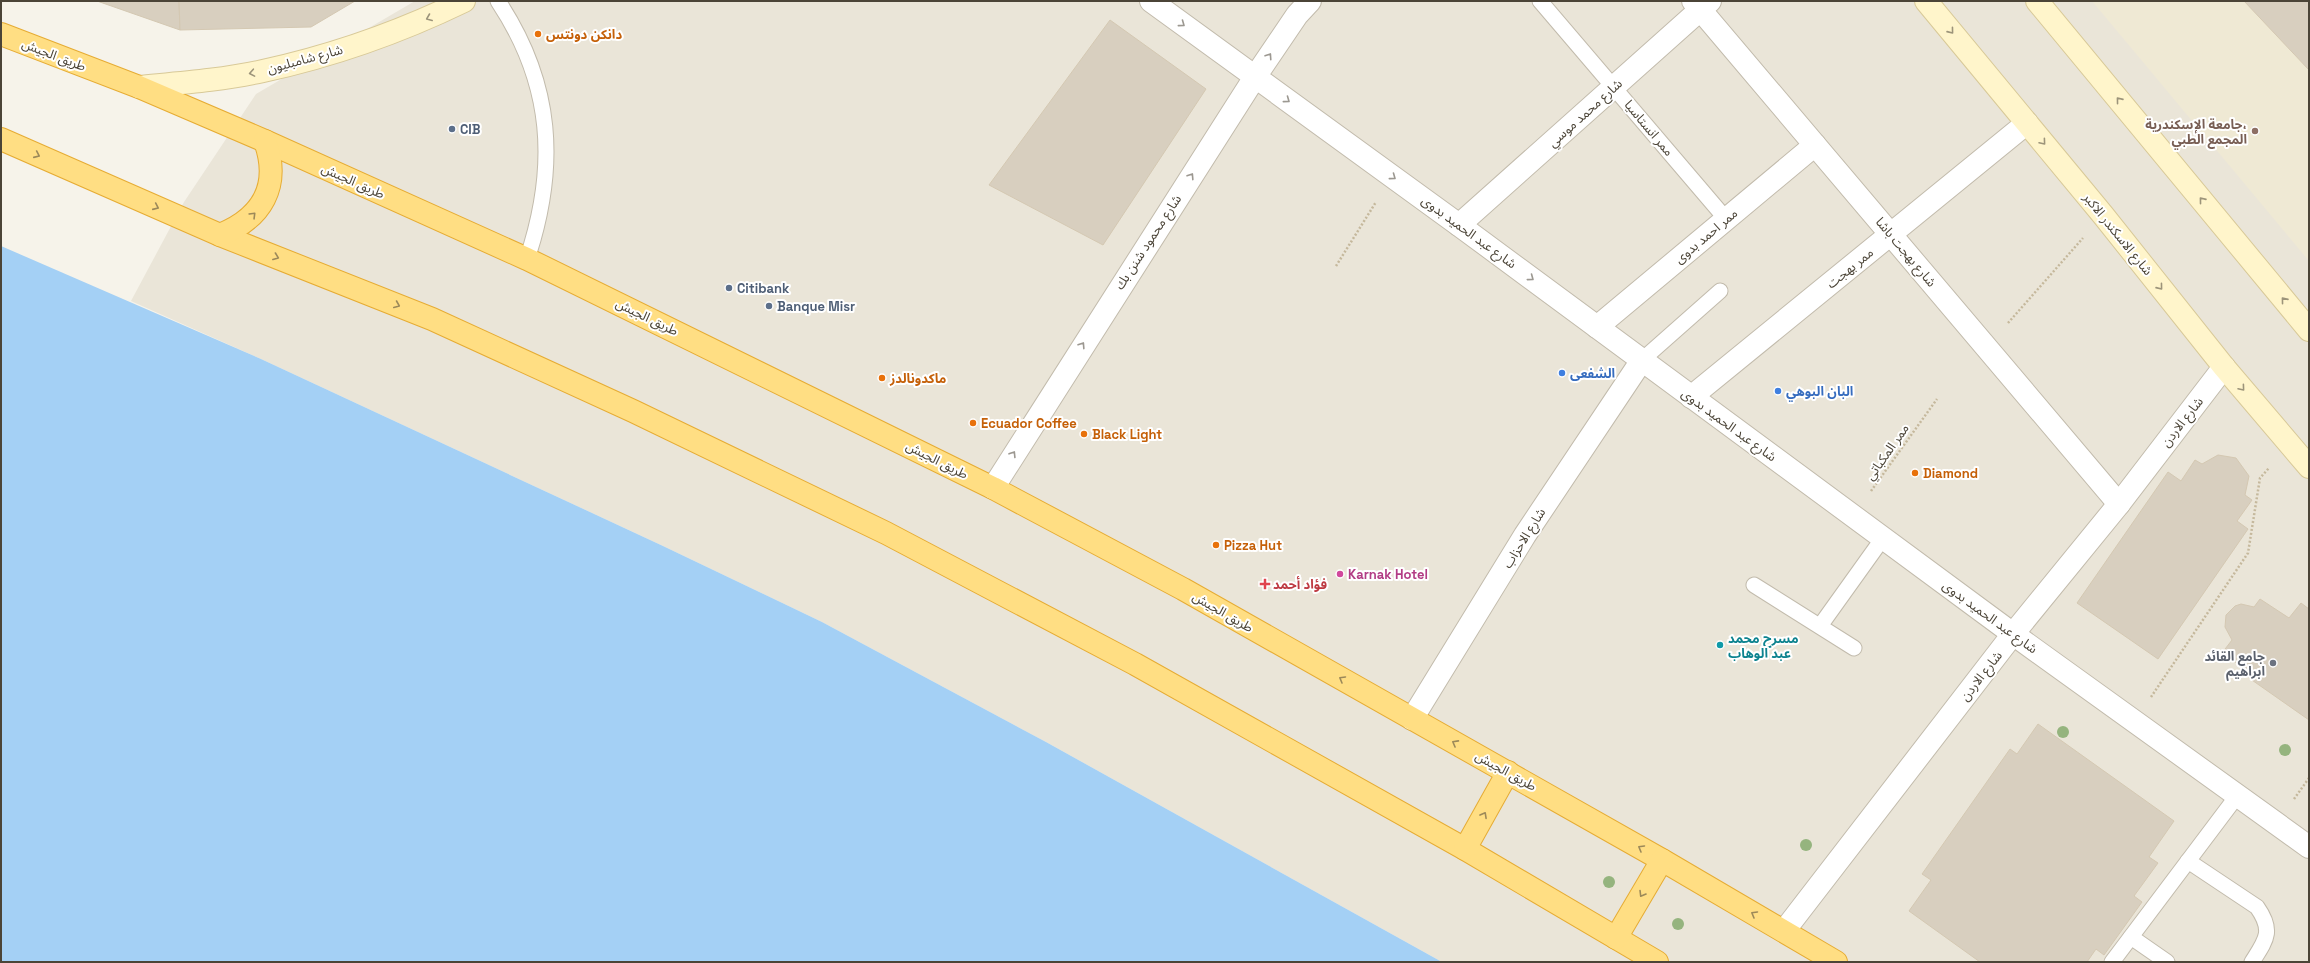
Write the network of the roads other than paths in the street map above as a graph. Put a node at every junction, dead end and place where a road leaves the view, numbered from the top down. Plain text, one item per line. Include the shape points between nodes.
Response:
1 (464, 1) edge
2 (498, 1) edge
3 (1150, 1) edge
4 (1310, 1) edge
5 (1540, 1) edge
6 (1926, 1) edge
7 (2037, 1) edge
8 (1701, 4) edge
9 (1, 34) edge
10 (1255, 77) junction
11 (139, 87) junction
12 (1614, 87) junction
13 (2027, 123) junction
14 (1, 139) edge
15 (265, 141) junction
16 (1815, 145) junction
17 (1726, 219) junction
18 (1459, 225) junction
19 (220, 235) junction
20 (1891, 235) junction
21 (527, 259) junction
22 (1720, 291) dead end
23 (1597, 327) junction
24 (2309, 330) edge
25 (1642, 360) junction
26 (2224, 367) junction
27 (1691, 397) junction
28 (2309, 467) edge
29 (993, 488) junction
30 (2119, 504) junction
31 (1883, 538) junction
32 (1754, 584) dead end
33 (1820, 626) junction
34 (2013, 634) junction
35 (1854, 648) dead end
36 (1412, 719) junction
37 (1508, 772) junction
38 (2237, 796) junction
39 (2309, 847) edge
40 (1465, 849) junction
41 (1662, 860) junction
42 (2188, 861) junction
43 (1784, 931) junction
44 (2131, 937) junction
45 (1616, 938) junction
46 (1657, 962) edge
47 (1836, 962) edge
48 (2112, 962) edge
49 (2167, 962) edge
50 (2252, 962) edge

1 -> 11 main road, شارع شامبليون via 379,38 321,56 263,71
2 - 21 lane via 513,24 530,62 542,102 547,144 546,186 538,227
3 -> 10 street, شارع عبد الحميد بدوى
10 -> 4 street, شارع محمود شنن بك via 1297,15
5 - 12 lane, ممر انستاسيا
6 -> 13 main road, شارع الاسكندر الاكبر
24 -> 7 main road
8 - 12 street, شارع محمد موسي
8 - 16 street, شارع بهجت باشا
9 - 11 highway, طريق الجيش
10 -> 18 street, شارع عبد الحميد بدوى
29 -> 10 street, شارع محمود شنن بك
11 - 15 highway, طريق الجيش
12 - 17 lane, ممر انستاسيا
12 - 18 street, شارع محمد موسي
13 - 20 street, ممر بهجت
13 -> 26 main road, شارع الاسكندر الاكبر
14 -> 19 highway
19 -> 15 highway via 246,222 265,199 270,185 271,170 270,155
15 - 21 highway, طريق الجيش
16 - 17 street, ممر احمد بدوى
16 - 20 street, شارع بهجت باشا
17 - 23 street, ممر احمد بدوى
18 -> 23 street, شارع عبد الحميد بدوى
19 -> 40 highway via 439,322 633,411 879,530 1135,664
20 - 27 street, ممر بهجت
20 - 30 street, شارع بهجت باشا
21 - 29 highway, طريق الجيش
22 - 25 lane
23 - 25 street, شارع عبد الحميد بدوى
25 - 27 street, شارع عبد الحميد بدوى
25 - 36 street, شارع الاحزاب via 1525,535
26 -> 28 main road, شارع الاسكندر الاكبر
26 - 30 street, شارع الاردن
27 - 31 street, شارع عبد الحميد بدوى
36 -> 29 highway, طريق الجيش via 1184,590
30 - 34 street, شارع الاردن
31 - 33 lane
31 - 34 street, شارع عبد الحميد بدوى
32 - 33 lane
33 - 35 lane
34 - 38 street, شارع عبد الحميد بدوى
34 - 43 street, شارع الاردن
37 -> 36 highway, طريق الجيش
40 -> 37 highway
41 -> 37 highway, طريق الجيش
38 - 39 street, شارع عبد الحميد بدوى
38 - 42 lane
40 - 45 highway
43 -> 41 highway, طريق الجيش
41 -> 45 highway
42 - 44 lane
42 - 50 lane via 2257,907 2264,916 2268,926 2267,937
43 - 47 highway, طريق الجيش
44 - 48 lane
44 - 49 lane
45 - 46 highway

